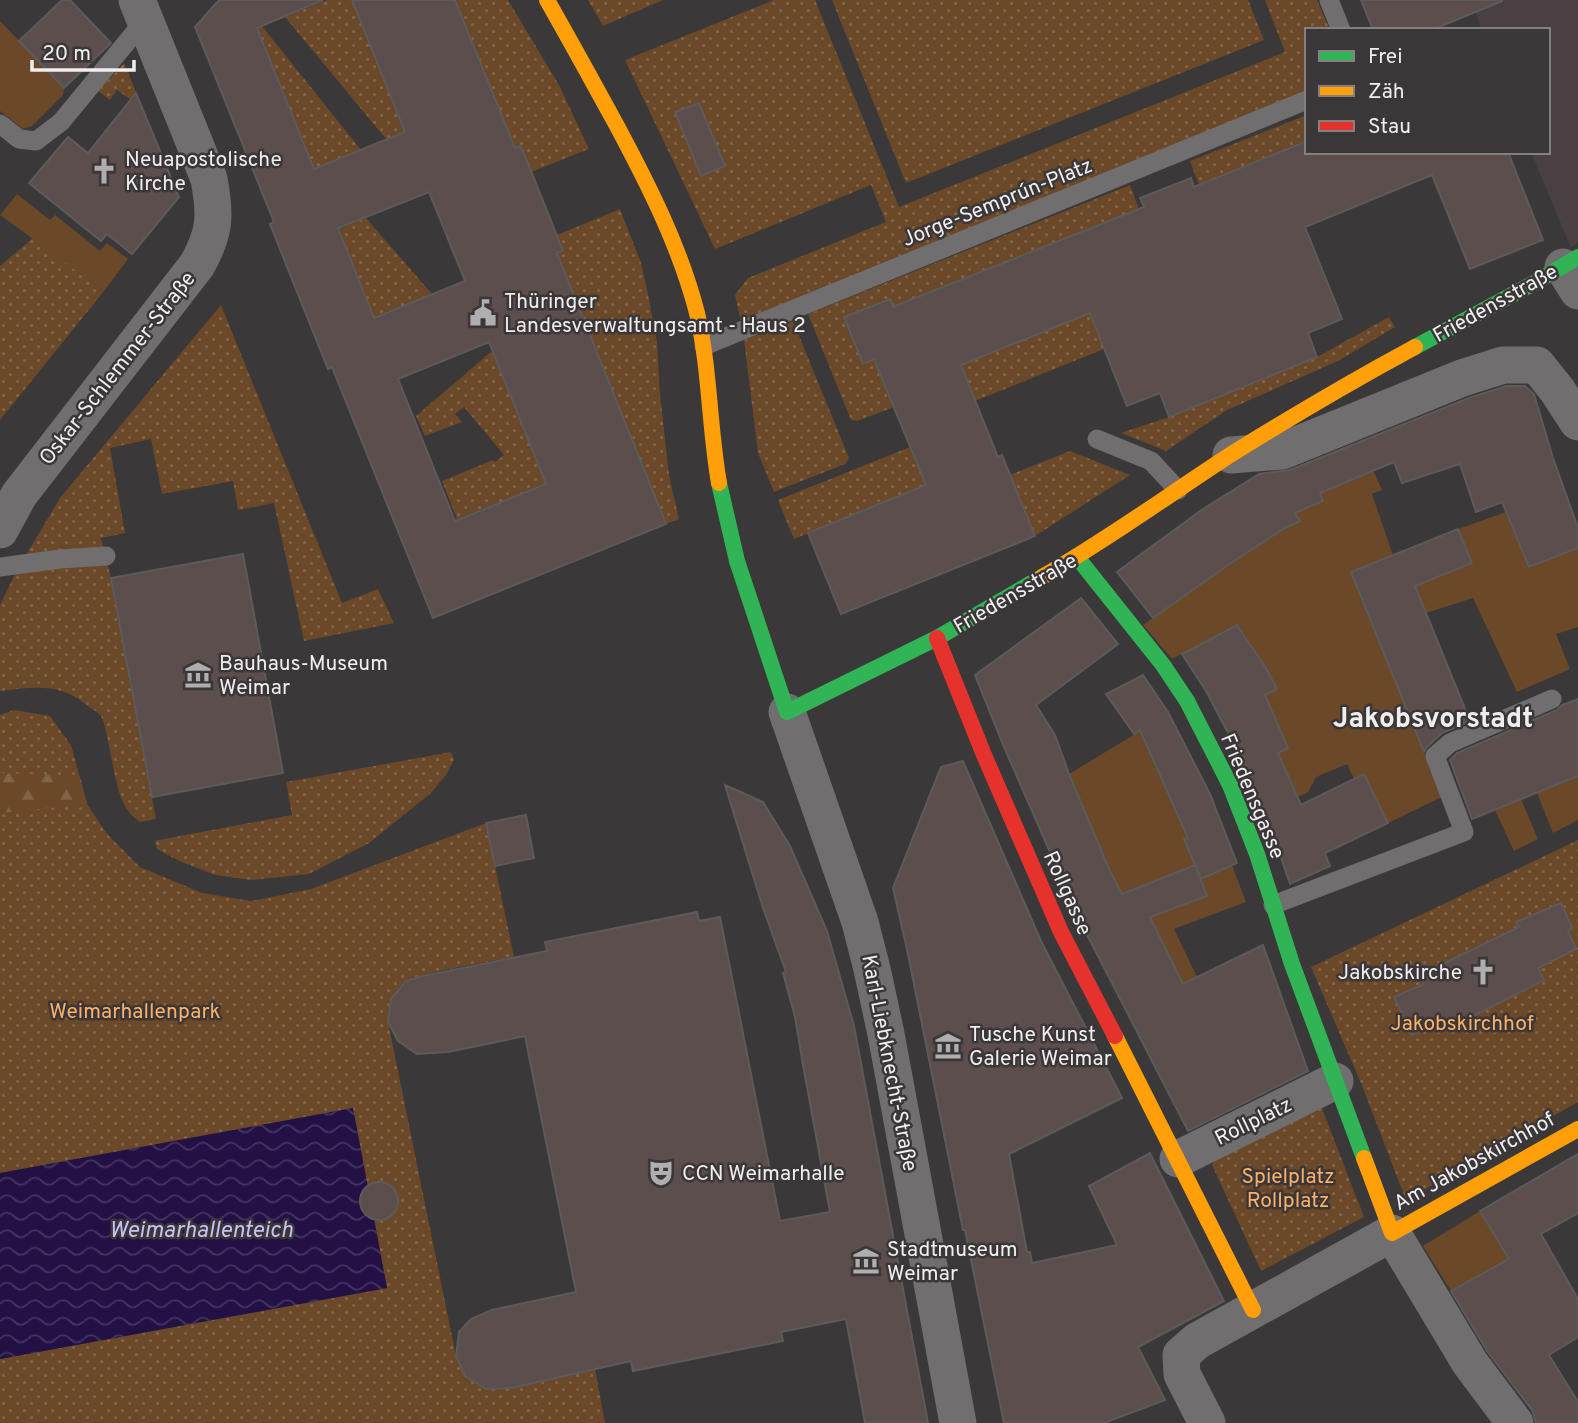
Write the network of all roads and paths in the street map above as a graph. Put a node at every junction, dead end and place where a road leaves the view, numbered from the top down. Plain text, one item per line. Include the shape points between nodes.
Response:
1 (547, 0) edge
2 (1329, 0) edge
3 (141, 10) edge
4 (1340, 28) edge
5 (1305, 101) edge
6 (0, 124) edge
7 (1573, 272) edge
8 (704, 346) junction
9 (1578, 422) edge
10 (1097, 439) dead end
11 (1231, 455) junction
12 (1178, 490) junction
13 (0, 530) edge
14 (106, 556) dead end
15 (1077, 557) junction
16 (0, 567) edge
17 (937, 638) junction
18 (1552, 699) dead end
19 (788, 712) junction
20 (1273, 905) junction
21 (1335, 1081) junction
22 (1578, 1129) edge
23 (1178, 1159) junction
24 (1392, 1233) junction
25 (1253, 1310) junction
26 (1511, 1417) edge
27 (958, 1423) edge
28 (1207, 1423) edge

1 - 8 street via 663,217 688,283
2 - 4 lane
3 - 6 lane via 61,122 36,141 19,139
3 - 13 street, Oskar-Schlemmer-Straße via 209,179 214,227 197,265 19,495
5 - 8 lane, Jorge-Semprún-Platz
7 - 11 street, Friedensstraße via 1343,386
8 - 19 street via 725,517
9 - 11 street, Friedensstraße via 1537,365 1503,365 1282,451
10 - 12 lane via 1151,461
11 - 12 street, Friedensstraße
12 - 15 street, Friedensstraße
14 - 16 lane
15 - 17 street, Friedensstraße
15 - 20 street, Friedensgasse via 1187,701 1230,785
17 - 19 street, Friedensstraße
17 - 23 street, Rollgasse via 1062,932
18 - 20 lane via 1450,743 1435,757 1464,832
19 - 27 street, Karl-Liebknecht-Straße via 872,969
20 - 21 street, Friedensgasse
21 - 23 street, Rollplatz
21 - 24 street
22 - 24 street, Am Jakobskirchhof
23 - 25 street
24 - 25 street
24 - 26 street via 1470,1363
25 - 28 street via 1181,1355 1182,1374

